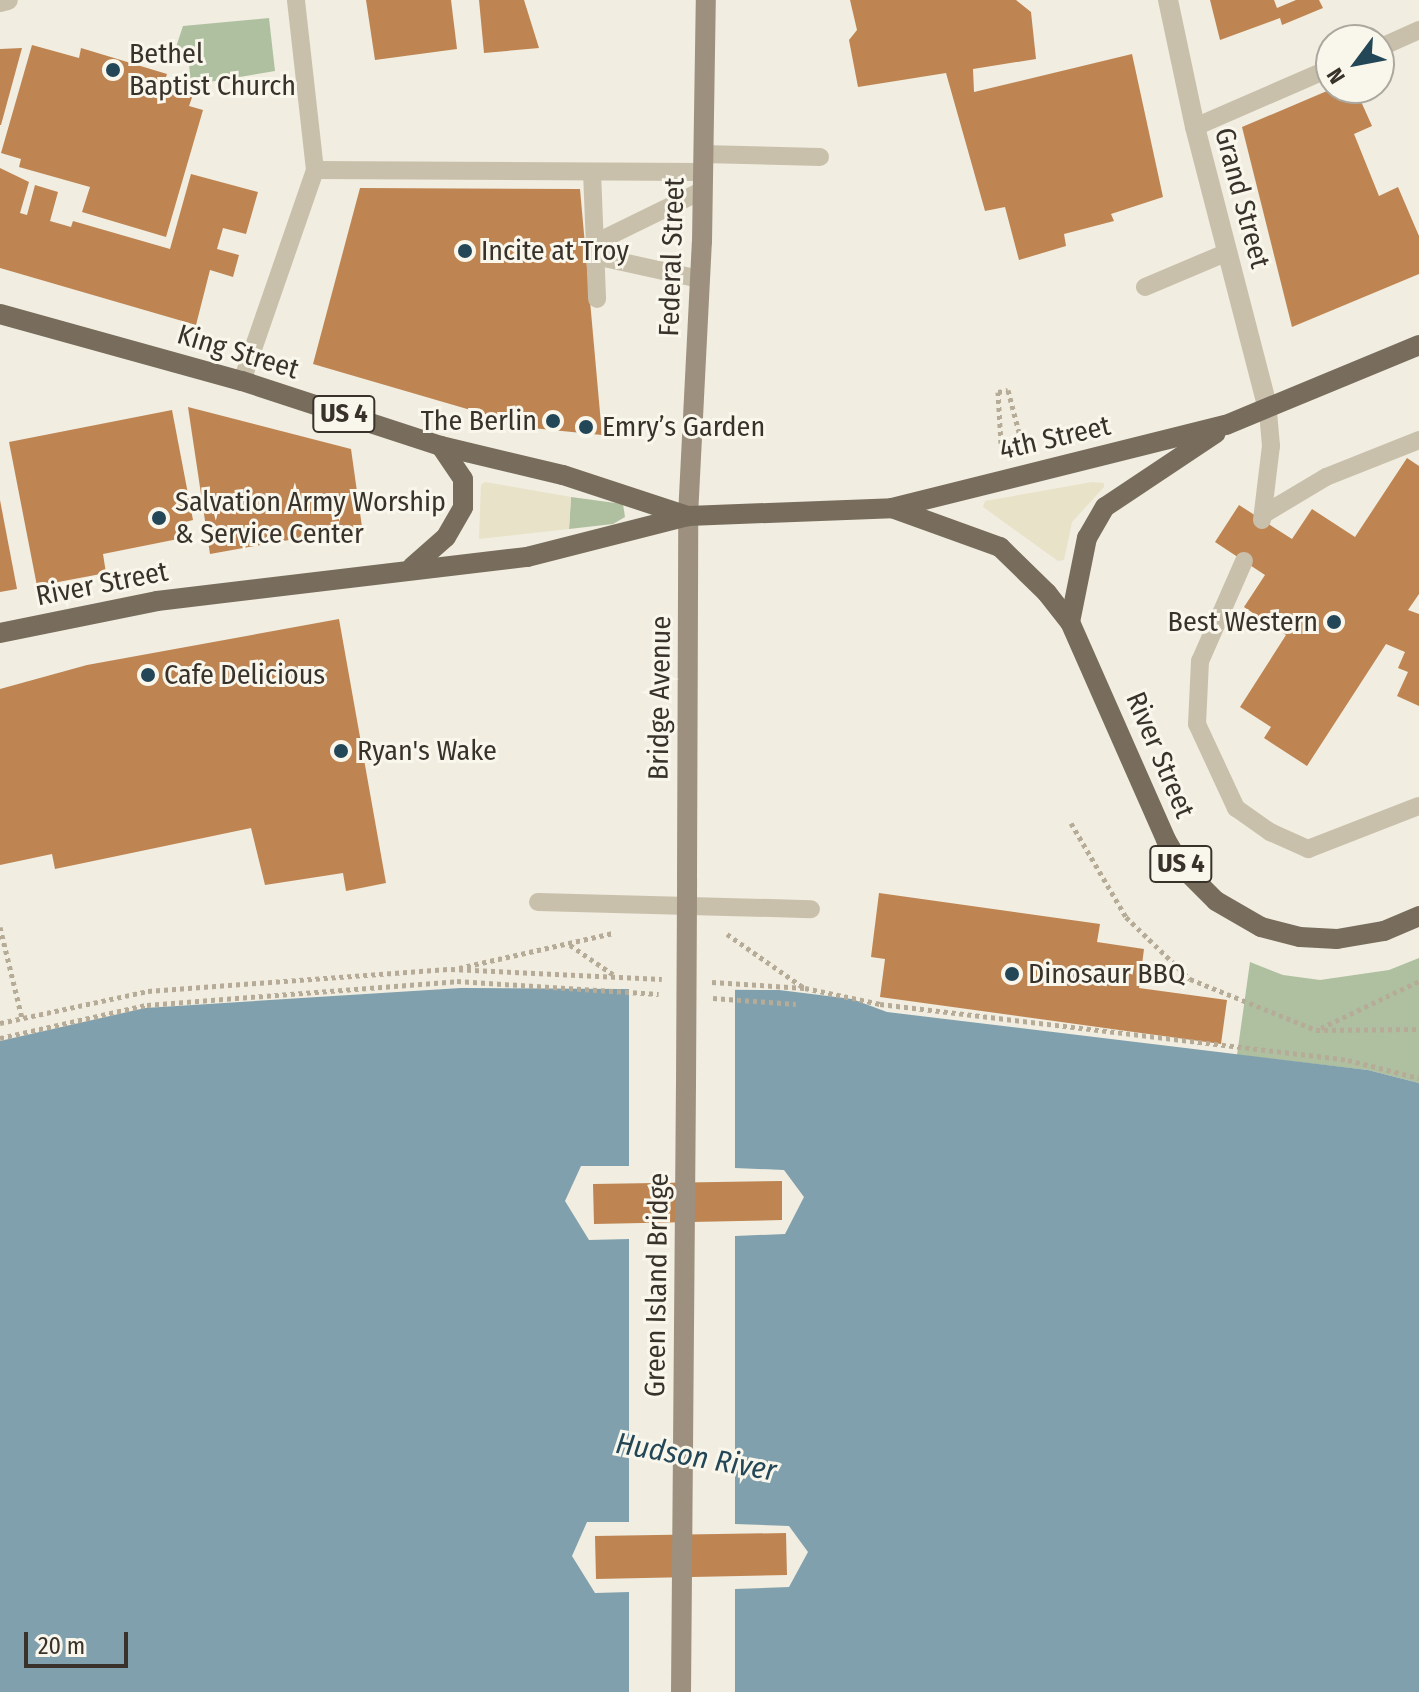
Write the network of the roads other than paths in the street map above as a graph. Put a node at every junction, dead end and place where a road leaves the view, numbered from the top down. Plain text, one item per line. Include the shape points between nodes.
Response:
1 (8, 0) edge
2 (296, 0) edge
3 (706, 0) edge
4 (1168, 0) edge
5 (0, 2) edge
6 (1419, 30) edge
7 (1395, 41) edge
8 (1315, 75) edge
9 (1195, 127) junction
10 (820, 157) dead end
11 (315, 170) junction
12 (592, 172) junction
13 (703, 172) junction
14 (595, 250) junction
15 (1228, 252) junction
16 (700, 279) junction
17 (1145, 287) dead end
18 (597, 299) dead end
19 (0, 314) edge
20 (1419, 345) edge
21 (242, 381) junction
22 (1268, 409) junction
23 (1226, 425) junction
24 (1419, 440) edge
25 (441, 446) junction
26 (892, 508) junction
27 (688, 516) junction
28 (1244, 561) dead end
29 (412, 567) junction
30 (1070, 622) junction
31 (0, 633) edge
32 (1419, 806) edge
33 (687, 879) joint
34 (538, 902) dead end
35 (811, 909) dead end
36 (1419, 916) edge
37 (681, 1692) edge

1 - 5 street
2 - 11 lane
3 - 13 street, Federal Street
4 - 9 street, Grand Street
6 - 7 lane
8 - 9 lane
9 - 15 street, Grand Street
10 - 13 lane
11 - 12 lane
11 - 21 lane
12 - 13 lane
12 - 14 lane
13 - 14 lane
13 - 16 street, Federal Street
14 - 16 lane
14 - 18 lane
15 - 17 lane
15 - 22 street, Grand Street
16 - 27 street, Federal Street
19 - 21 main road, King Street / US 4
20 - 22 main road, 4th Street / US 4
21 - 25 main road, King Street / US 4
22 - 23 main road, 4th Street / US 4
22 - 24 lane via 1271,446 1263,517 1326,477
23 - 26 main road, 4th Street / US 4
23 - 30 main road via 1105,507 1087,538
25 - 27 main road, King Street / US 4 via 563,475
25 - 29 main road via 463,479 463,507 446,537
26 - 27 main road, 4th Street / US 4
26 - 30 main road, River Street / US 4 via 1000,547
27 - 29 main road, River Street / US 4 via 527,557
27 - 33 street, Bridge Avenue
28 - 32 lane via 1200,661 1197,724 1236,808 1270,832 1308,849
29 - 31 main road, River Street / US 4 via 157,601
30 - 36 main road, River Street / US 4 via 1166,840 1183,868 1216,901 1261,927 1300,937 1337,939 1384,931
33 - 37 street, Green Island Bridge, bridge
34 - 35 lane

